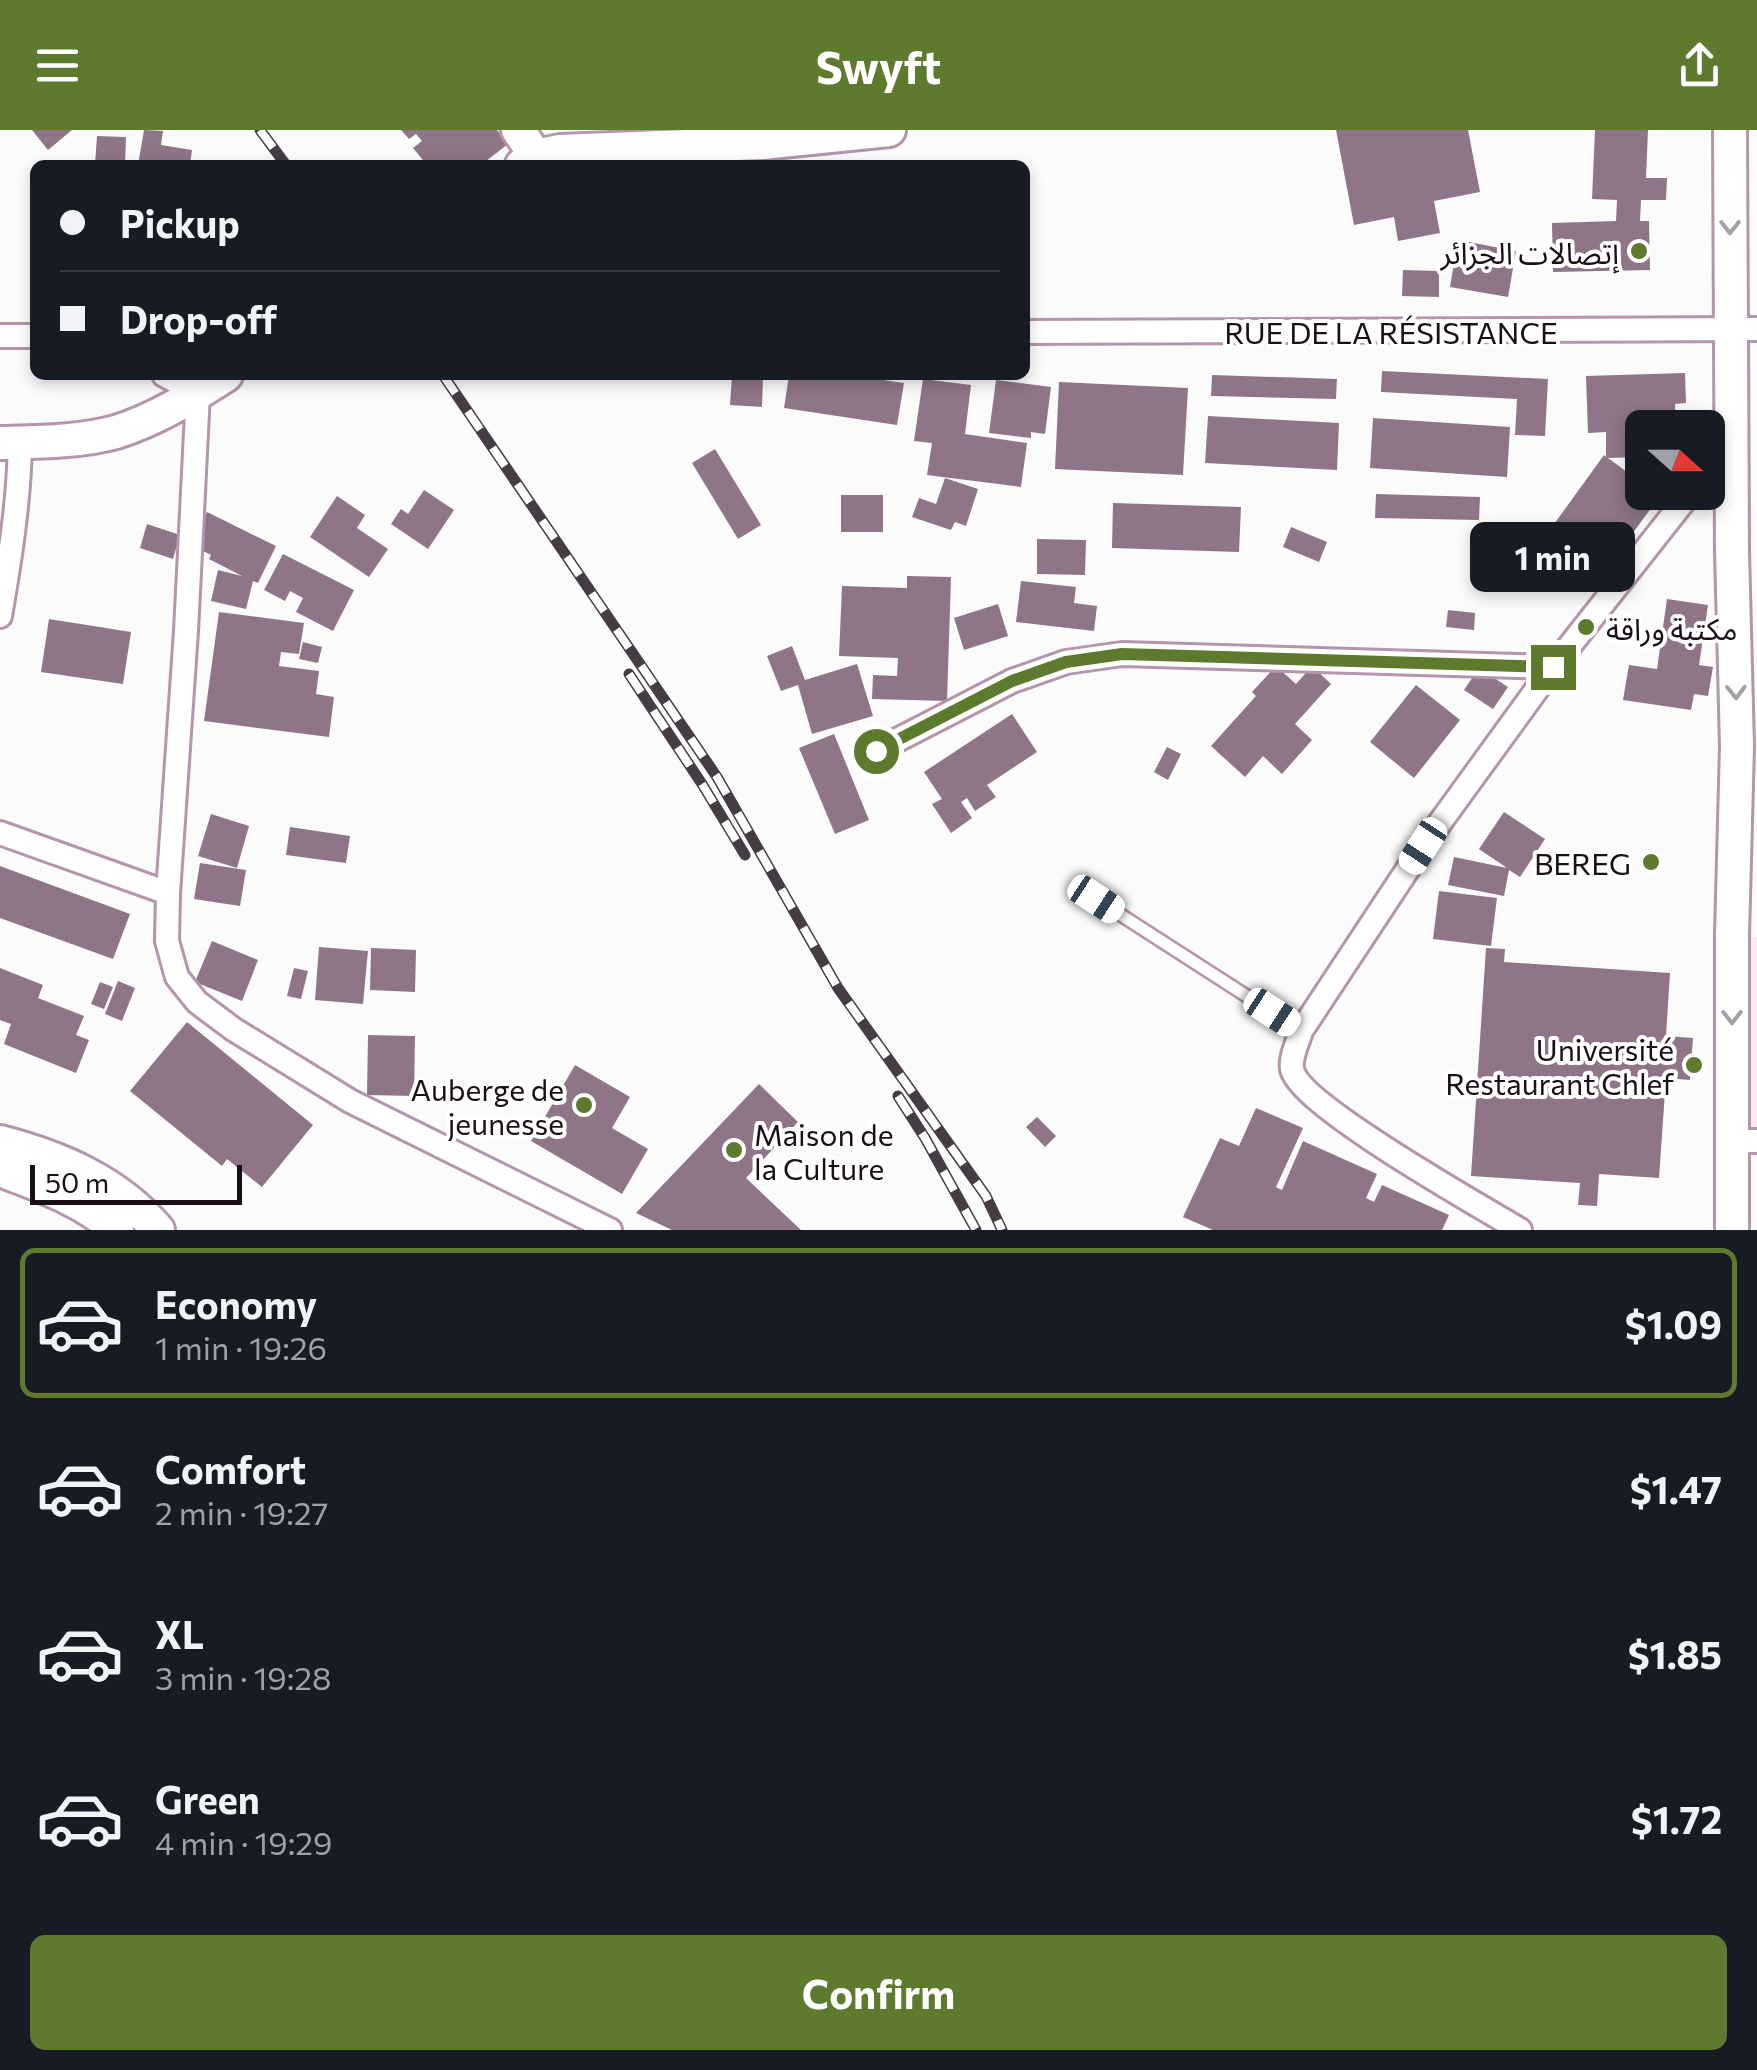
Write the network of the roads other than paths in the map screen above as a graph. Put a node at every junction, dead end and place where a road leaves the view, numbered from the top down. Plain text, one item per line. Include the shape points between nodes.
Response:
1 (889, 130) edge
2 (1730, 130) edge
3 (525, 150) edge
4 (762, 154) edge
5 (1744, 329) edge
6 (1030, 332) edge
7 (0, 336) edge
8 (30, 336) edge
9 (173, 380) edge
10 (218, 380) edge
11 (198, 393) junction
12 (10, 442) edge
13 (1731, 442) junction
14 (1725, 450) edge
15 (1677, 510) edge
16 (1744, 551) edge
17 (0, 616) edge
18 (1553, 667) junction
19 (1747, 746) edge
20 (876, 751) dead end
21 (0, 833) edge
22 (168, 892) junction
23 (1096, 899) dead end
24 (1744, 935) edge
25 (1301, 1031) junction
26 (1744, 1141) edge
27 (0, 1142) edge
28 (0, 1170) edge
29 (117, 1230) edge
30 (158, 1230) edge
31 (610, 1230) edge
32 (1520, 1230) edge
33 (1732, 1230) edge

1 - 4 main road
2 -> 5 main road
3 - 4 main road
5 - 6 street, RUE DE LA RÉSISTANCE
5 - 13 main road
7 - 8 street
9 - 11 street
10 - 11 main road
11 - 12 main road via 114,432
11 - 22 street
12 - 17 street via 19,488
13 - 14 street
13 - 16 main road
15 - 18 street
16 -> 19 main road
18 - 20 street via 1122,654 1066,662 1012,681
18 - 25 street
19 - 24 main road
21 - 22 street
22 - 31 street via 167,941 178,978 197,1002 350,1101
23 - 25 lane
24 -> 26 main road
25 - 32 street via 1292,1069 1322,1104
26 - 33 main road
27 - 30 main road via 80,1169 115,1189
28 - 29 main road via 66,1194

